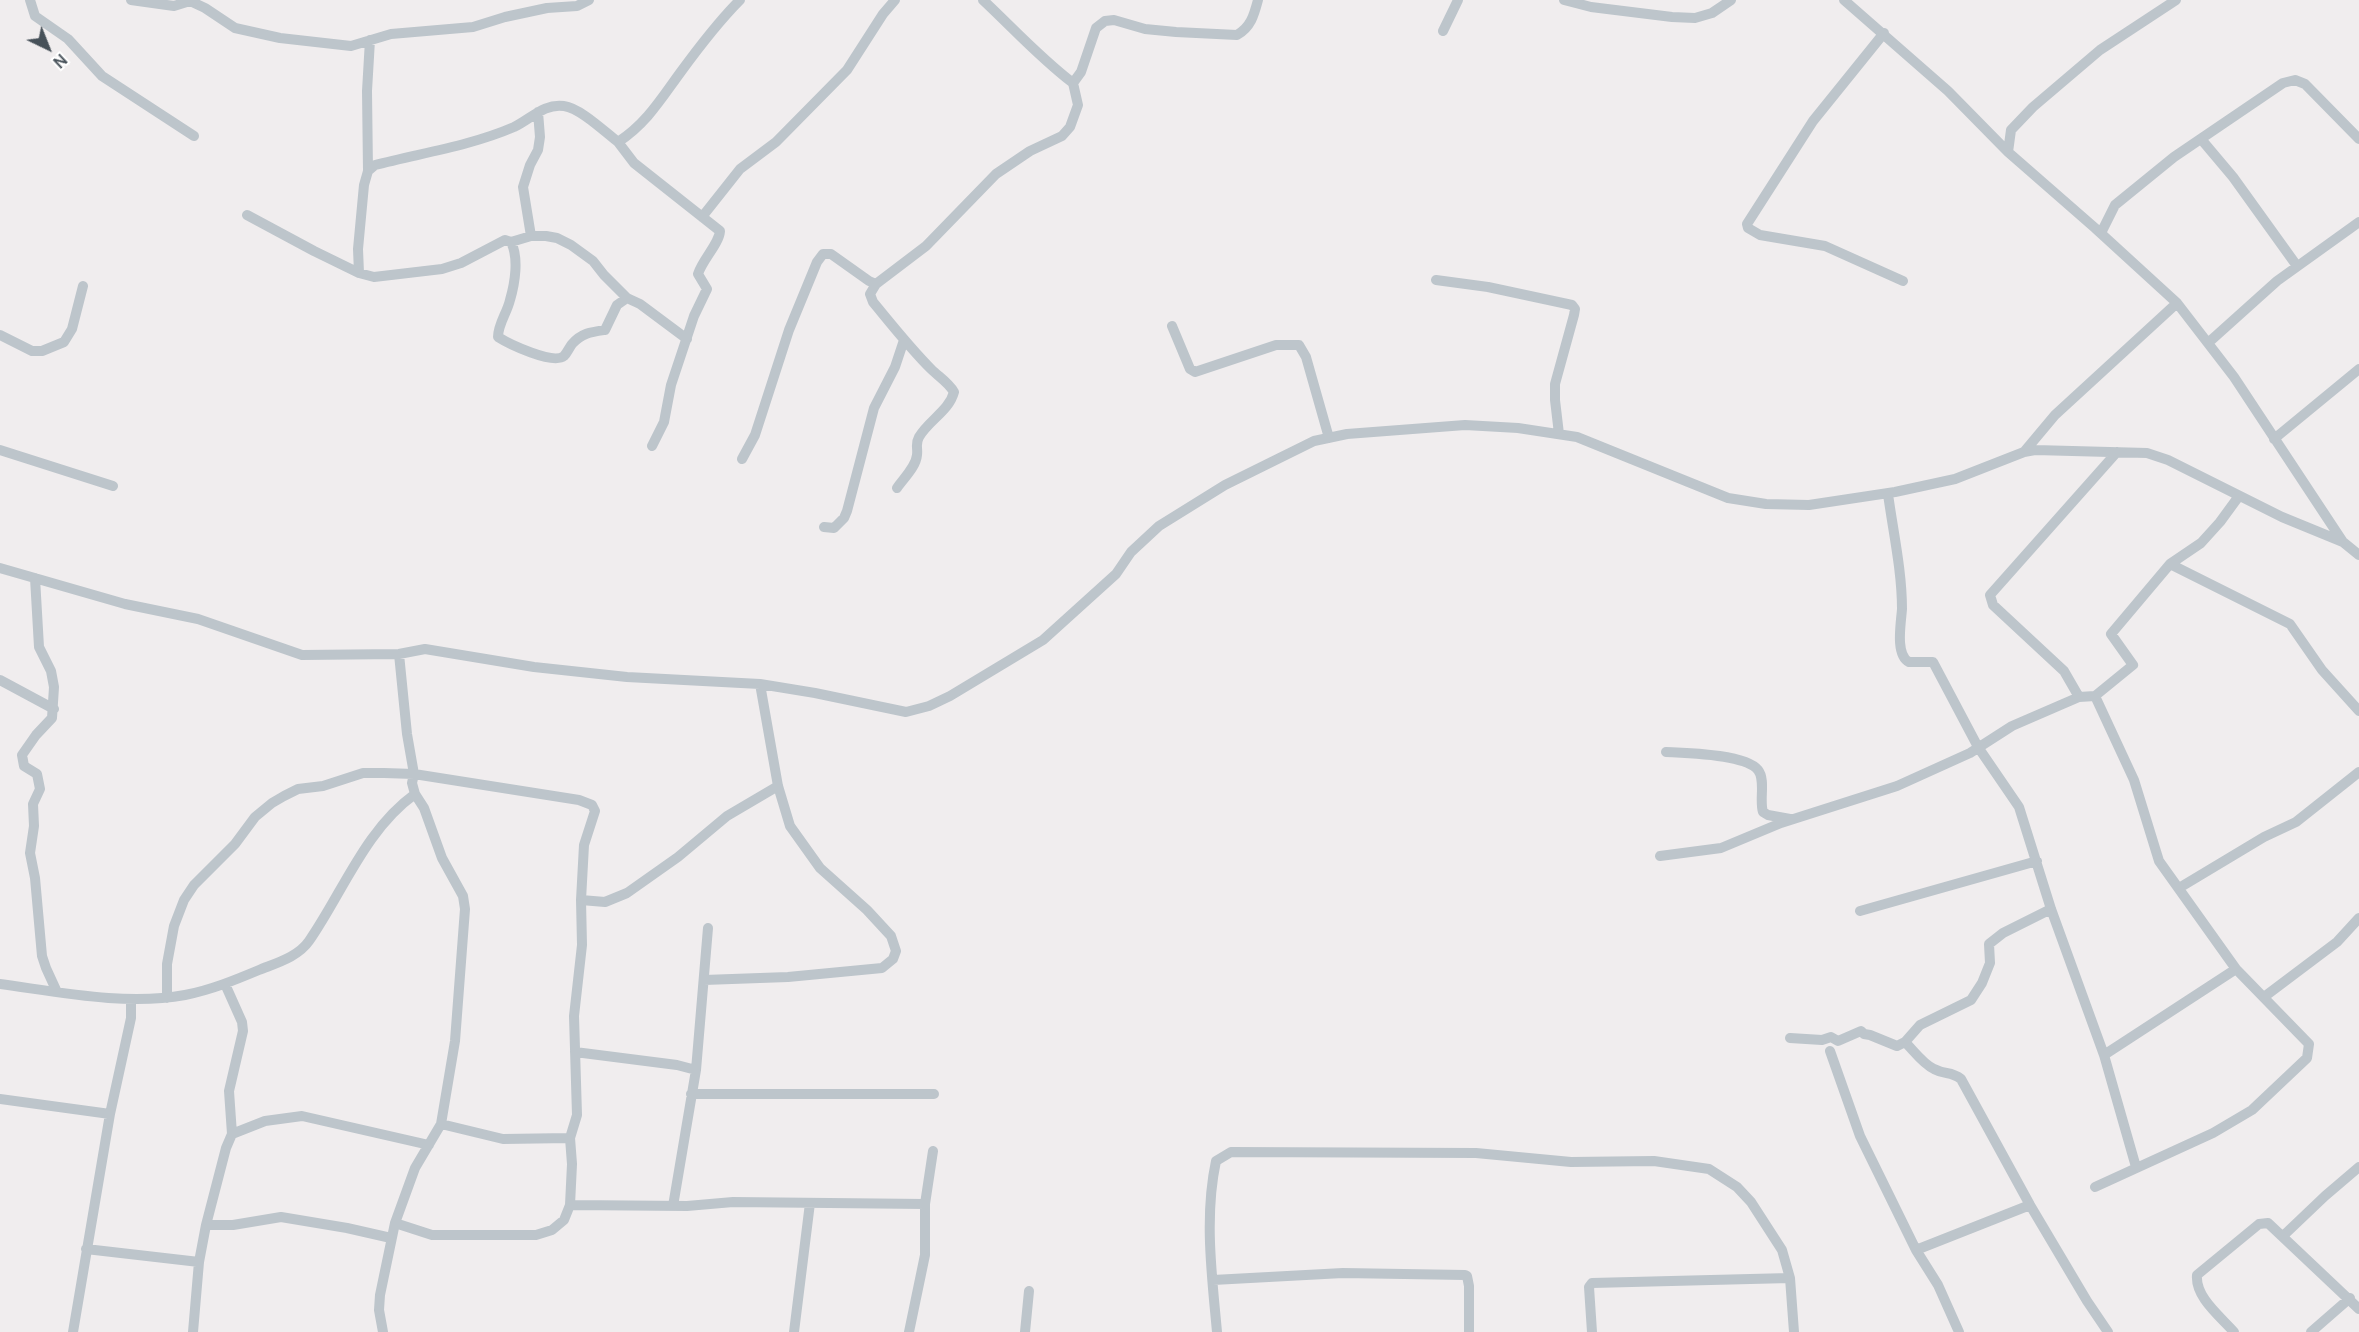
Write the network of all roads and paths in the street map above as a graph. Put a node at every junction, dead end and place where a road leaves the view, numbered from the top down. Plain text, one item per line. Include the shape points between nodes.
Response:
1 (30, 0) edge
2 (131, 0) edge
3 (589, 0) edge
4 (740, 0) edge
5 (895, 0) edge
6 (982, 0) edge
7 (1258, 0) edge
8 (1458, 0) edge
9 (1564, 0) edge
10 (1731, 0) edge
11 (1844, 0) edge
12 (2176, 0) edge
13 (190, 1) edge
14 (1443, 31) dead end
15 (1884, 33) junction
16 (370, 40) junction
17 (1073, 83) junction
18 (538, 112) junction
19 (194, 136) dead end
20 (2201, 139) junction
21 (2359, 139) edge
22 (618, 142) junction
23 (2008, 152) junction
24 (368, 171) junction
25 (247, 215) dead end
26 (702, 217) junction
27 (2359, 222) edge
28 (2101, 233) junction
29 (531, 236) junction
30 (511, 242) junction
31 (2297, 266) junction
32 (359, 273) junction
33 (1436, 280) dead end
34 (1903, 281) dead end
35 (876, 284) junction
36 (83, 286) dead end
37 (627, 297) junction
38 (2177, 303) junction
39 (1172, 326) dead end
40 (0, 335) edge
41 (687, 339) junction
42 (904, 340) junction
43 (2208, 343) junction
44 (2359, 369) edge
45 (1560, 434) junction
46 (1329, 438) junction
47 (2274, 439) junction
48 (652, 446) dead end
49 (0, 450) edge
50 (2024, 452) junction
51 (2117, 452) junction
52 (742, 459) dead end
53 (113, 486) dead end
54 (897, 488) dead end
55 (1888, 494) junction
56 (2240, 496) junction
57 (824, 527) dead end
58 (2343, 542) junction
59 (2359, 555) edge
60 (2170, 564) junction
61 (0, 568) edge
62 (35, 578) junction
63 (399, 654) junction
64 (0, 680) edge
65 (760, 684) junction
66 (2095, 696) junction
67 (2079, 697) junction
68 (54, 709) junction
69 (2359, 711) edge
70 (1978, 747) junction
71 (1665, 752) dead end
72 (2359, 772) edge
73 (414, 774) junction
74 (778, 786) junction
75 (415, 794) junction
76 (1793, 819) junction
77 (1660, 856) dead end
78 (2037, 861) junction
79 (2179, 888) junction
80 (580, 900) junction
81 (2051, 909) junction
82 (1860, 911) dead end
83 (2359, 918) edge
84 (708, 928) dead end
85 (2236, 969) junction
86 (704, 980) junction
87 (0, 984) edge
88 (225, 984) junction
89 (57, 992) junction
90 (2264, 997) junction
91 (167, 998) junction
92 (131, 999) junction
93 (1790, 1038) dead end
94 (1905, 1042) junction
95 (1830, 1051) dead end
96 (575, 1053) junction
97 (2104, 1054) junction
98 (696, 1070) junction
99 (691, 1094) junction
100 (934, 1094) dead end
101 (0, 1100) edge
102 (110, 1114) junction
103 (441, 1124) junction
104 (232, 1134) junction
105 (570, 1138) junction
106 (429, 1145) junction
107 (933, 1151) dead end
108 (2136, 1167) junction
109 (2358, 1170) edge
110 (2095, 1187) dead end
111 (810, 1203) junction
112 (925, 1204) junction
113 (570, 1205) junction
114 (2030, 1205) junction
115 (673, 1206) junction
116 (395, 1223) junction
117 (206, 1225) junction
118 (2283, 1236) junction
119 (391, 1238) junction
120 (86, 1249) junction
121 (1916, 1250) junction
122 (199, 1262) junction
123 (1790, 1278) junction
124 (1213, 1280) junction
125 (1029, 1291) dead end
126 (2350, 1298) junction
127 (2359, 1309) edge
128 (73, 1332) edge
129 (193, 1332) edge
130 (383, 1332) edge
131 (794, 1332) edge
132 (909, 1332) edge
133 (1025, 1332) edge
134 (1217, 1332) edge
135 (1469, 1332) edge
136 (1592, 1332) edge
137 (1794, 1332) edge
138 (1959, 1332) edge
139 (2109, 1332) edge
140 (2234, 1332) edge
141 (2311, 1332) edge

1 - 19 street via 35,16 68,39 102,76
2 - 13 street via 174,6
3 - 16 street via 577,6 505,16 473,27 391,34
4 - 22 street via 696,51 651,114
5 - 26 street via 847,70 776,142 740,169
6 - 17 street
7 - 17 street via 1249,25 1237,35 1145,29 1105,21 1096,28 1081,72
8 - 14 street
9 - 10 street via 1591,7 1695,18 1712,13
11 - 15 street
12 - 23 street via 2100,50 2033,107 2011,130
13 - 16 street via 235,28 280,38 351,46
15 - 23 street
15 - 34 street via 1814,121 1747,224 1760,235 1825,246
16 - 24 street
17 - 35 street via 1078,105 1062,136 996,174 926,246
18 - 22 street via 567,106
18 - 24 street via 483,138 375,165
18 - 29 street via 538,150 523,187
20 - 21 street via 2283,83 2295,80 2305,84
20 - 28 street via 2115,205
20 - 31 street
22 - 26 street via 634,163
23 - 28 street
24 - 32 street via 358,249
25 - 32 street
26 - 41 street via 720,235 698,273 707,290
27 - 31 street
28 - 38 street
29 - 30 street
29 - 37 street via 557,238 583,252
30 - 32 street via 505,240 442,269 374,277
30 - 37 street via 516,255 514,282 498,329 498,337 506,342 558,359 579,337 589,331 605,330 617,305
31 - 43 street
33 - 45 street via 1572,305 1574,315 1555,384
35 - 42 street via 870,294 873,302
35 - 52 street via 837,257 823,254 789,330 755,435
36 - 40 street via 72,329 64,342 32,351
37 - 41 street
38 - 43 street
38 - 50 street via 2055,415
39 - 46 street via 1190,369 1195,372 1276,345 1299,345
41 - 48 street via 671,385 666,416
42 - 54 street via 954,392 952,400 919,437 914,463
42 - 57 street via 874,408 848,512 834,528
43 - 47 street
44 - 47 street
45 - 46 street via 1465,425
45 - 55 street via 1577,437 1728,498 1809,505
46 - 65 street via 1314,441 1225,485 1159,526 1131,552 1116,574 1042,640 929,706 906,712
47 - 58 street
49 - 53 street
50 - 51 street
50 - 55 street via 1955,479
51 - 56 street via 2147,453 2168,460
51 - 67 street via 1990,595 1991,602 2009,622 2064,671
55 - 70 street via 1902,597 1903,656 1909,662 1933,662
56 - 58 street
56 - 60 street via 2200,543
58 - 59 street
60 - 66 street via 2111,634 2133,665
60 - 69 street via 2290,624 2322,670
61 - 62 street
62 - 63 street via 125,604 198,619 302,655
62 - 68 street via 39,647 54,679
63 - 65 street via 425,649 627,677
63 - 73 street
64 - 68 street
65 - 74 street
66 - 67 street
66 - 79 street via 2133,780 2159,861
67 - 70 street via 2012,726
68 - 89 street via 52,718 22,755 22,761 39,778 30,853 42,956
70 - 76 street via 1897,786
70 - 78 street via 2019,807
71 - 76 street via 1727,757 1752,766 1761,779 1763,812
72 - 79 street via 2296,822
73 - 75 street
73 - 80 street via 592,805 595,812 584,845
73 - 91 street via 363,773 323,786 298,789 255,818 184,900 167,964
74 - 80 street via 727,816 678,858 627,893 605,902
74 - 86 street via 797,838 834,882 886,928 896,951 893,959 882,968
75 - 88 street via 372,839 307,944 288,959
75 - 103 street via 463,896 465,909 455,1041
76 - 77 street via 1720,848
78 - 81 street
78 - 82 street
79 - 85 street
80 - 96 street via 582,945 574,1016
81 - 94 street via 1989,944 1990,963 1971,1000 1920,1025
81 - 97 street
83 - 90 street via 2337,942
84 - 86 street
85 - 90 street
85 - 97 street
86 - 98 street
87 - 89 street
88 - 91 street
88 - 104 street via 243,1026 229,1091
89 - 92 street
90 - 108 street via 2309,1044 2307,1058 2252,1110 2213,1133
91 - 92 street
92 - 102 street via 131,1018
93 - 94 street via 1831,1037 1838,1041 1861,1031 1897,1046
94 - 114 street via 1932,1068 1954,1073 1961,1079
95 - 121 street via 1860,1136
96 - 98 street
96 - 105 street via 577,1114
97 - 108 street
98 - 99 street
99 - 100 street
99 - 115 street
101 - 102 street
102 - 120 street
103 - 105 street via 504,1139
103 - 106 street
104 - 106 street via 265,1121 302,1116
104 - 117 street
105 - 113 street
106 - 116 street via 415,1168
107 - 112 street
108 - 110 street
109 - 118 street
111 - 112 street
111 - 115 street
111 - 131 street
112 - 132 street via 925,1255
113 - 115 street
113 - 116 street via 564,1220 552,1230 536,1235 432,1235
114 - 121 street
114 - 139 street
116 - 119 street
117 - 119 street via 281,1217
117 - 122 street
118 - 126 street
118 - 140 street via 2268,1223 2259,1224 2197,1275 2196,1284 2202,1295
119 - 130 street via 380,1295
120 - 122 street
120 - 128 street
121 - 138 street via 1938,1285
122 - 129 street
123 - 124 street via 1782,1250 1751,1202 1737,1187 1709,1169 1654,1161 1572,1162 1476,1153 1232,1152 1216,1161 1212,1183
123 - 136 street via 1592,1283
123 - 137 street
124 - 134 street
124 - 135 street via 1343,1273 1465,1275 1469,1286
125 - 133 street
126 - 127 street
126 - 141 street

